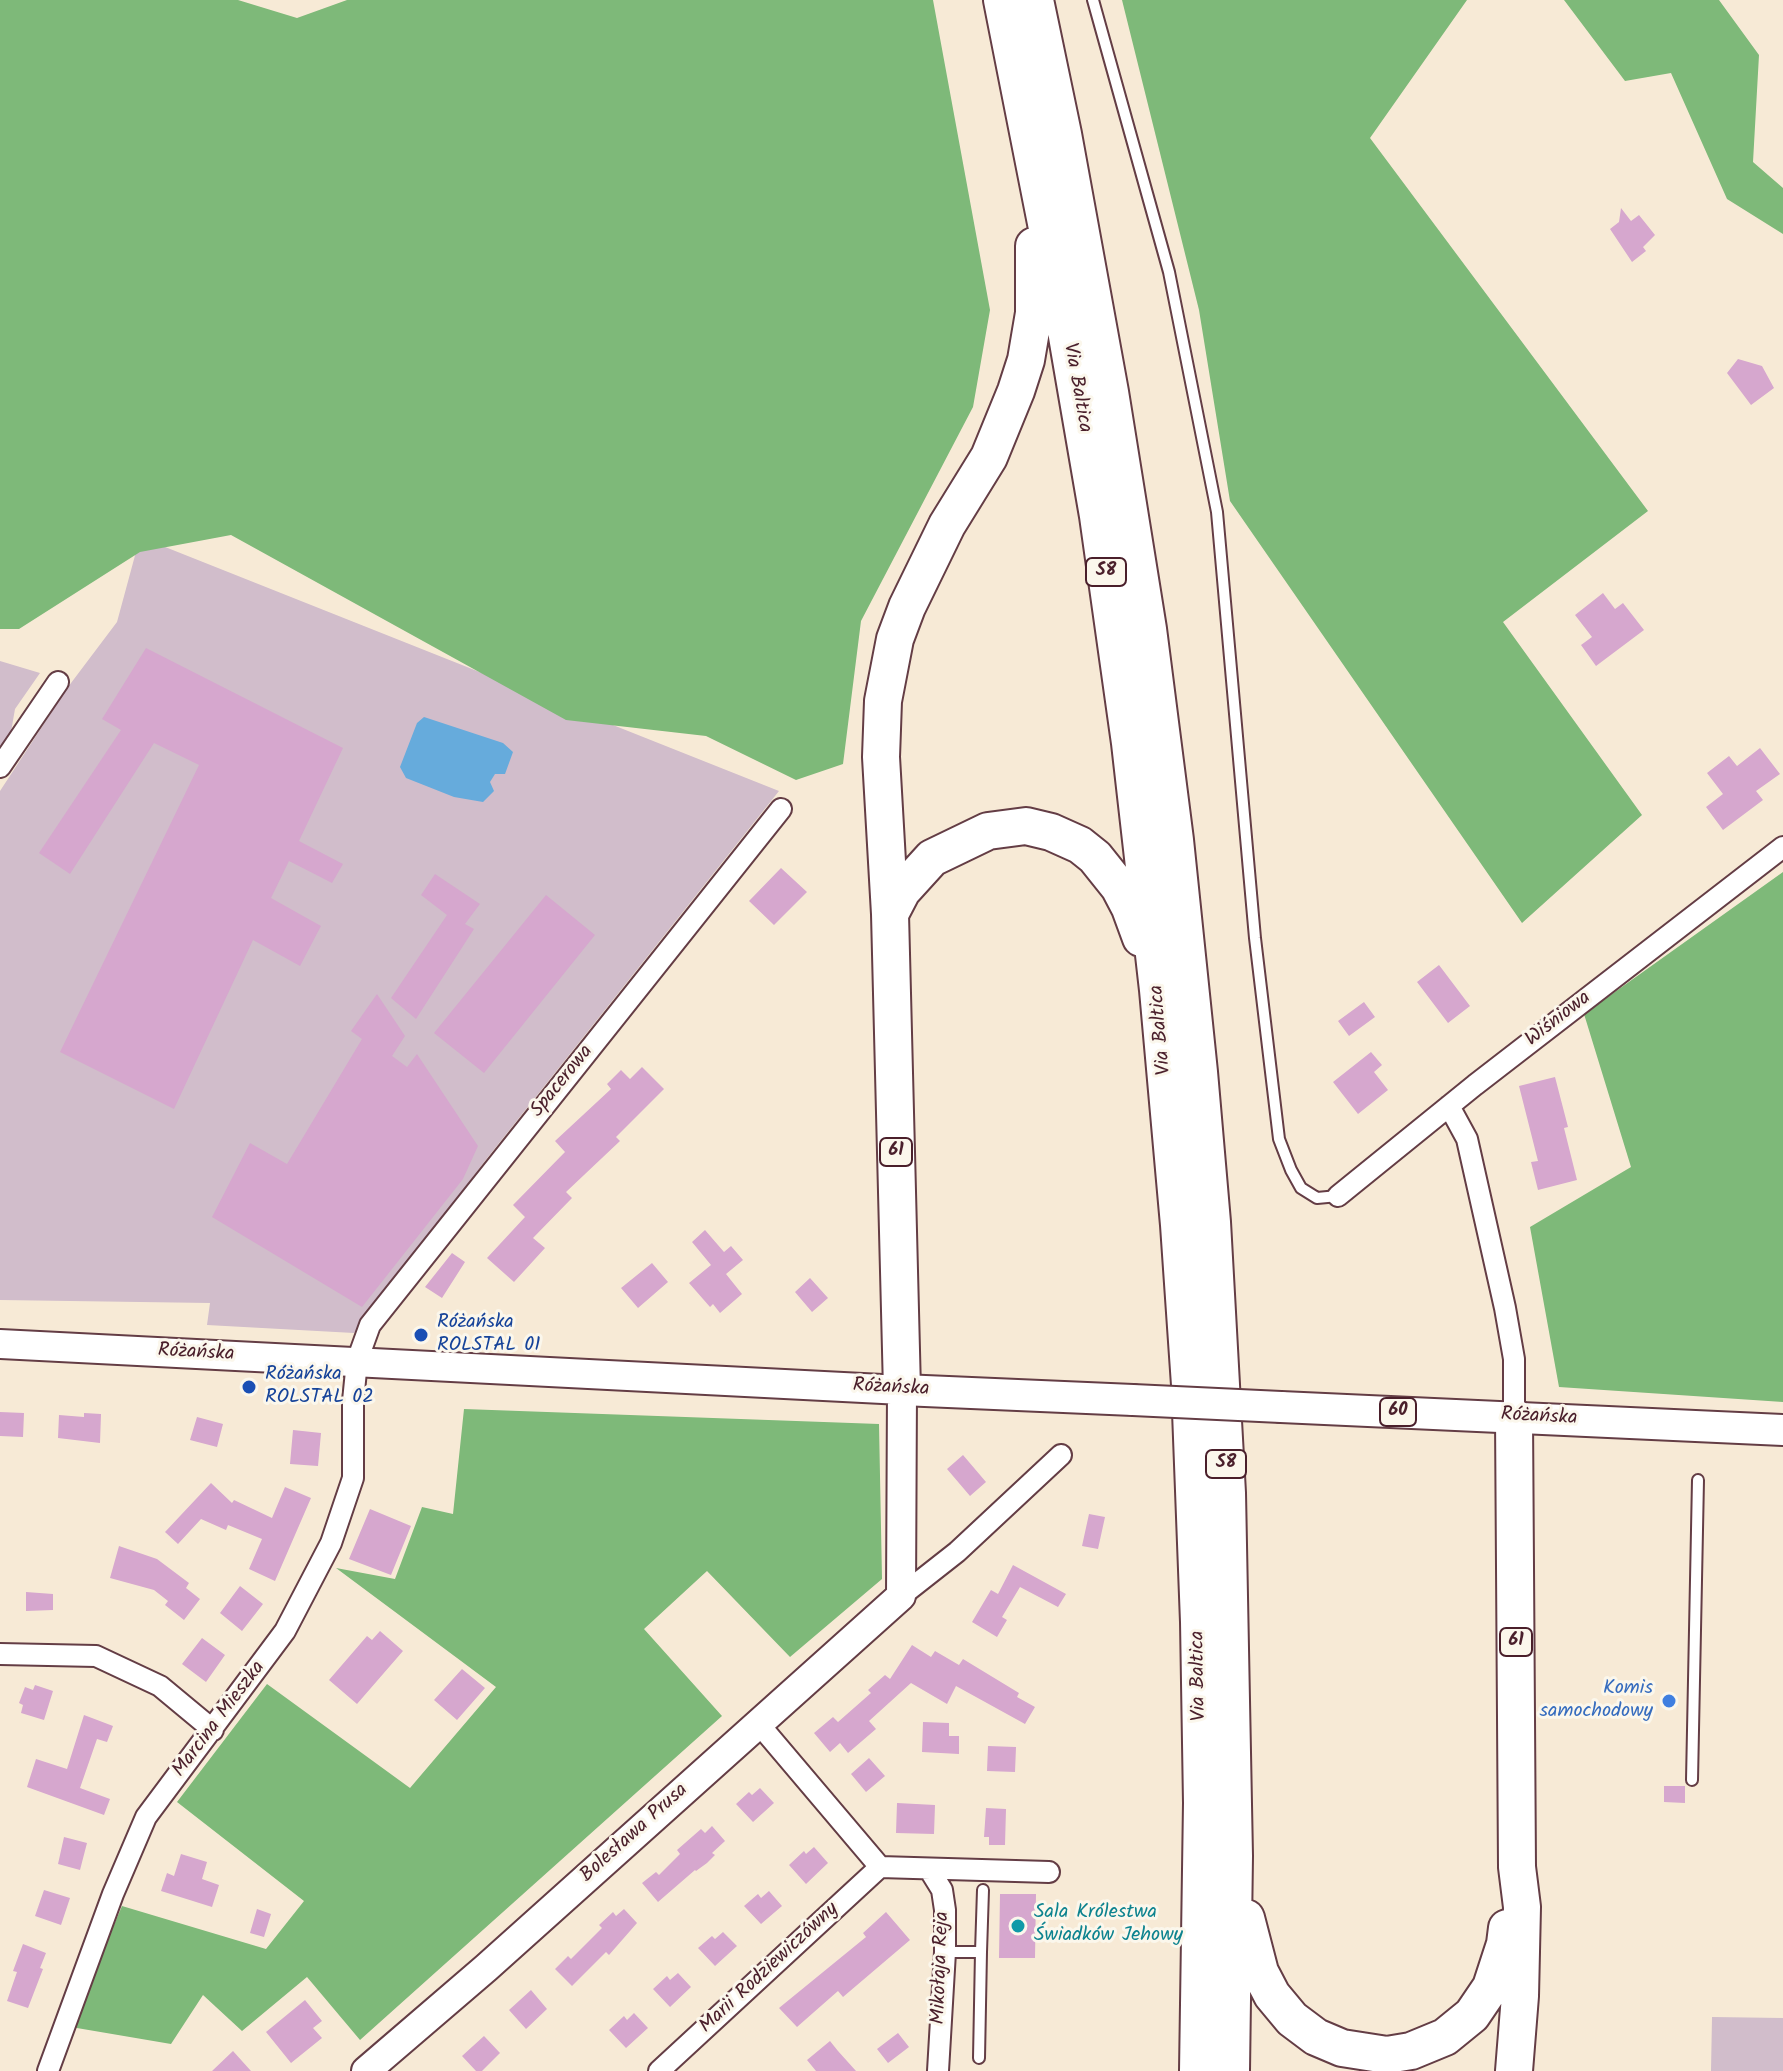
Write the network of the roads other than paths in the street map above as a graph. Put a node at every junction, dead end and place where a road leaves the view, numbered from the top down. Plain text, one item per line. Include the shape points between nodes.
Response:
1 (1002, 0) edge
2 (1035, 0) edge
3 (1093, 0) edge
4 (1033, 156) junction
5 (58, 682) dead end
6 (0, 767) edge
7 (781, 809) dead end
8 (1783, 847) edge
9 (890, 914) junction
10 (1158, 990) junction
11 (1449, 1106) junction
12 (1338, 1196) joint
13 (0, 1344) edge
14 (357, 1361) junction
15 (902, 1390) junction
16 (1514, 1417) junction
17 (1783, 1430) edge
18 (1061, 1455) dead end
19 (1698, 1480) dead end
20 (901, 1596) junction
21 (0, 1654) edge
22 (758, 1723) junction
23 (213, 1730) junction
24 (1692, 1780) dead end
25 (1234, 1856) junction
26 (880, 1867) junction
27 (1517, 1867) junction
28 (929, 1869) junction
29 (1049, 1872) dead end
30 (983, 1890) dead end
31 (945, 1952) junction
32 (981, 1952) junction
33 (979, 2058) dead end
34 (48, 2071) edge
35 (366, 2071) edge
36 (659, 2071) edge
37 (938, 2071) edge
38 (1198, 2071) edge
39 (1231, 2071) edge
40 (1514, 2071) edge

1 - 4 highway, Via Baltica / S8
2 - 25 highway, Via Baltica / S8 via 1129,507 1188,958 1212,1222 1226,1464
3 - 12 lane via 1169,272 1217,512 1279,1139 1301,1188 1317,1198
4 - 9 highway via 1034,313 1026,360 989,457 924,569 895,639 888,671 881,757
4 - 10 highway, Via Baltica / S8 via 1111,603
5 - 6 street
7 - 14 street, Spacerowa via 370,1325
8 - 11 street, Wiśniowa
9 - 10 highway via 902,891 932,858 961,842 1009,827 1051,832 1088,851 1119,887
9 - 15 highway, 61
10 - 38 highway, Via Baltica / S8 via 1188,1353 1199,1622
11 - 12 street, Wiśniowa
11 - 16 street via 1467,1139 1505,1308 1514,1359
13 - 14 street, Różańska
14 - 15 street, Różańska
14 - 23 street, Marcina Mieszka via 353,1478 331,1543 285,1631
15 - 16 main road, Różańska / 60, bridge
15 - 20 street
16 - 17 main road, Różańska / 60
16 - 27 highway, 61
18 - 20 street, Bolesława Prusa via 957,1552
19 - 24 lane
20 - 22 street, Bolesława Prusa
21 - 23 street via 96,1656 160,1686
22 - 26 street
22 - 35 street, Bolesława Prusa
23 - 34 street, Marcina Mieszka via 146,1817
25 - 27 highway via 1256,1957 1272,1995 1316,2037 1342,2048 1387,2055 1445,2037 1472,2015 1491,1987 1505,1944
25 - 39 highway, Via Baltica / S8
26 - 28 street
26 - 36 street, Marii Rodziewiczówny
27 - 40 highway, 61 via 1522,1907
28 - 29 street
28 - 31 street, Mikołaja Reja via 944,1898
30 - 32 lane
31 - 32 lane
31 - 37 street, Mikołaja Reja
32 - 33 lane

